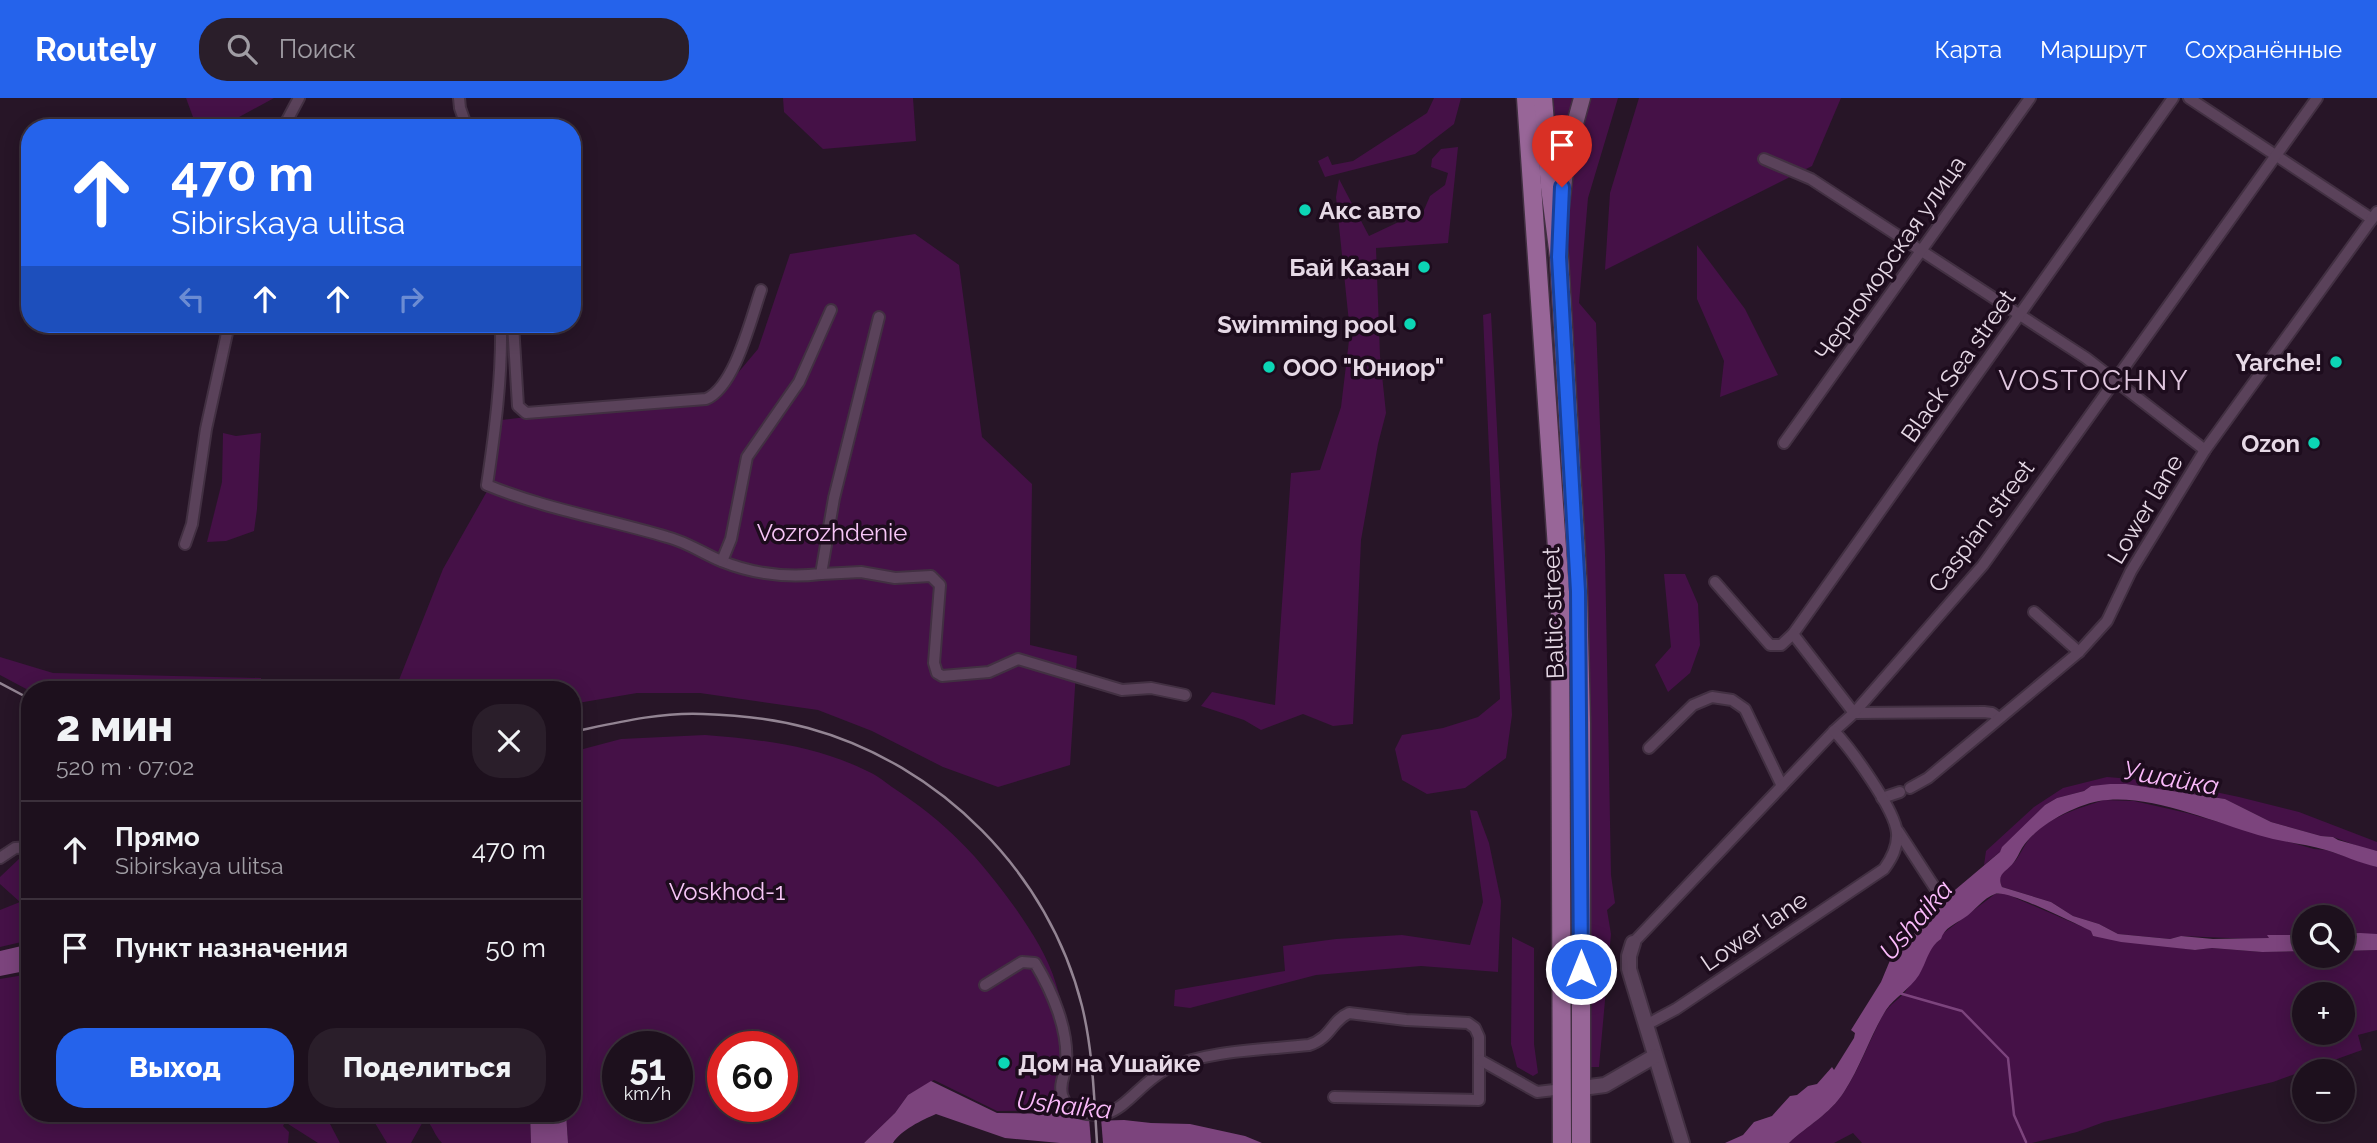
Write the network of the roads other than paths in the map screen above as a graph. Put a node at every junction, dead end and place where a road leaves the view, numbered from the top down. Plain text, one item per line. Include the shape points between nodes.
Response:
1 (299, 98) edge
2 (459, 98) edge
3 (1526, 98) edge
4 (1543, 98) edge
5 (1582, 98) edge
6 (2030, 98) edge
7 (2173, 98) edge
8 (2189, 98) edge
9 (2316, 98) edge
10 (288, 119) edge
11 (464, 119) edge
12 (2276, 158) junction
13 (1764, 159) dead end
14 (2375, 216) edge
15 (1922, 250) junction
16 (1559, 257) junction
17 (761, 290) dead end
18 (831, 310) dead end
19 (2019, 315) junction
20 (879, 317) dead end
21 (227, 333) edge
22 (501, 333) edge
23 (514, 333) edge
24 (2115, 380) junction
25 (1784, 443) dead end
26 (2205, 450) junction
27 (185, 544) dead end
28 (722, 561) junction
29 (821, 574) junction
30 (1715, 582) dead end
31 (2034, 612) dead end
32 (1793, 634) junction
33 (2078, 652) junction
34 (1185, 695) dead end
35 (1854, 713) junction
36 (1999, 718) junction
37 (1834, 731) junction
38 (1650, 748) dead end
39 (1782, 786) junction
40 (1882, 798) junction
41 (1896, 828) junction
42 (21, 848) edge
43 (1912, 853) junction
44 (0, 858) edge
45 (1884, 869) junction
46 (1937, 891) dead end
47 (1633, 943) joint
48 (985, 985) dead end
49 (1646, 1025) junction
50 (1655, 1056) junction
51 (1480, 1060) junction
52 (1581, 1088) junction
53 (1563, 1089) junction
54 (1334, 1097) dead end
55 (1562, 1135) edge
56 (1581, 1135) edge
57 (1681, 1140) edge

1 - 10 street
2 - 11 street
3 - 53 main road, Baltic street via 1560,592
4 - 16 main road, Baltic street
5 - 16 main road via 1562,187
6 - 15 street, Черноморская улица
7 - 19 street, Black Sea street
8 - 12 street
9 - 12 street, Caspian street
12 - 14 street
12 - 24 street, Caspian street
13 - 15 street via 1811,179
14 - 26 street, Lower lane
15 - 19 street
15 - 25 street, Черноморская улица
16 - 52 main road, Baltic street via 1578,591
17 - 23 street via 734,365 719,391 706,398 526,413 518,406
18 - 28 street via 799,383 747,457 731,539
19 - 24 street
19 - 32 street, Black Sea street
20 - 29 street via 834,498
21 - 27 street
22 - 28 street via 487,485 523,500 686,542
24 - 26 street
24 - 35 street, Caspian street via 1983,565
26 - 33 street, Lower lane via 2131,572 2107,621
28 - 29 street via 767,574
29 - 34 street via 862,572 936,580 940,585 934,663 942,676 989,672 1018,659 1122,690 1151,688
30 - 32 street, Black Sea street via 1770,645 1781,645
31 - 33 street
32 - 35 street
33 - 36 street, Lower lane
35 - 36 street via 1984,712
35 - 37 street, Caspian street
36 - 40 street, Lower lane via 1928,778
37 - 39 street, Caspian street
37 - 40 street via 1851,748
38 - 39 street via 1693,705 1712,697 1732,700 1745,709
39 - 47 street, Caspian street
40 - 41 street
41 - 43 street
41 - 45 street via 1895,853
42 - 44 street
43 - 45 street, Lower lane
43 - 46 street
45 - 49 street, Lower lane
47 - 49 street via 1629,969
48 - 51 street via 1022,962 1035,963 1050,988 1064,1037 1063,1098 1080,1113 1115,1110 1151,1077 1195,1060 1320,1042 1349,1013 1468,1023 1479,1037
49 - 50 street
50 - 52 street via 1605,1084
50 - 57 street
51 - 53 street via 1537,1091
51 - 54 street via 1479,1100
52 - 56 main road, Baltic street
53 - 55 main road, Baltic street

